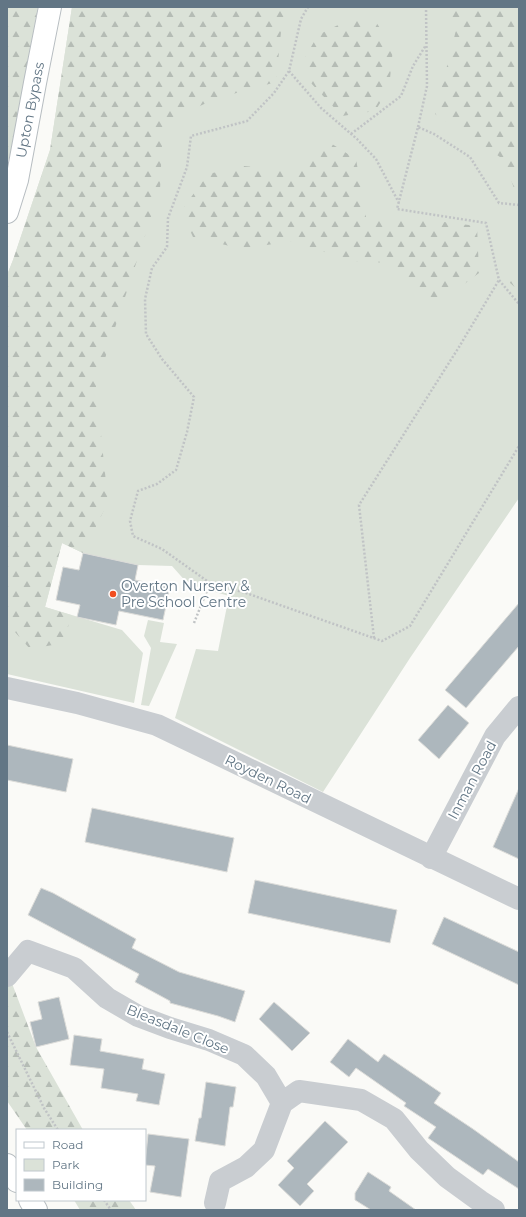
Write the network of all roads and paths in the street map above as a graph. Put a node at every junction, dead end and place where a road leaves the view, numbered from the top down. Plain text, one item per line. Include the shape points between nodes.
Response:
1 (50, 7) edge
2 (308, 7) edge
3 (426, 7) edge
4 (427, 44) junction
5 (288, 71) junction
6 (418, 128) junction
7 (351, 134) junction
8 (399, 203) junction
9 (519, 205) edge
10 (7, 212) edge
11 (499, 280) junction
12 (519, 304) edge
13 (519, 446) edge
14 (210, 583) junction
15 (194, 623) dead end
16 (374, 638) junction
17 (7, 688) edge
18 (519, 707) edge
19 (431, 858) junction
20 (519, 899) edge
21 (7, 976) edge
22 (7, 1032) edge
23 (282, 1103) junction
24 (57, 1129) edge
25 (7, 1165) edge
26 (16, 1179) edge
27 (31, 1201) edge
28 (105, 1201) edge
29 (215, 1203) dead end
30 (36, 1210) edge
31 (111, 1210) edge
32 (494, 1210) edge

1 - 10 main road, Upton Bypass via 17,180
2 - 5 path via 301,19
3 - 4 path
4 - 6 path via 427,86
4 - 7 path via 413,66 401,96
5 - 7 path via 320,108
5 - 14 path via 274,93 247,121 191,136 187,167 168,218 167,247 152,268 145,299 146,334 162,359 194,397 176,470 157,484 138,491 130,521 133,536 162,549
6 - 8 path
6 - 9 path via 434,134 470,157 499,203
7 - 8 path via 376,159
8 - 11 path via 397,209 486,223
11 - 12 path
11 - 16 path via 460,347 359,505
13 - 16 path via 410,626 382,641
14 - 15 path
14 - 16 path
17 - 19 street, Royden Road via 77,703 157,725
18 - 19 street, Inman Road via 495,736
19 - 20 street, Royden Road
21 - 23 street, Bleasdale Close via 28,951 74,968 107,998 138,1016 244,1055 266,1076
22 - 24 path via 44,1108
23 - 29 street via 264,1150 246,1167 220,1181
23 - 32 street via 299,1091 361,1100 394,1119 419,1150 447,1177
25 - 26 main road
27 - 30 main road
28 - 31 path

